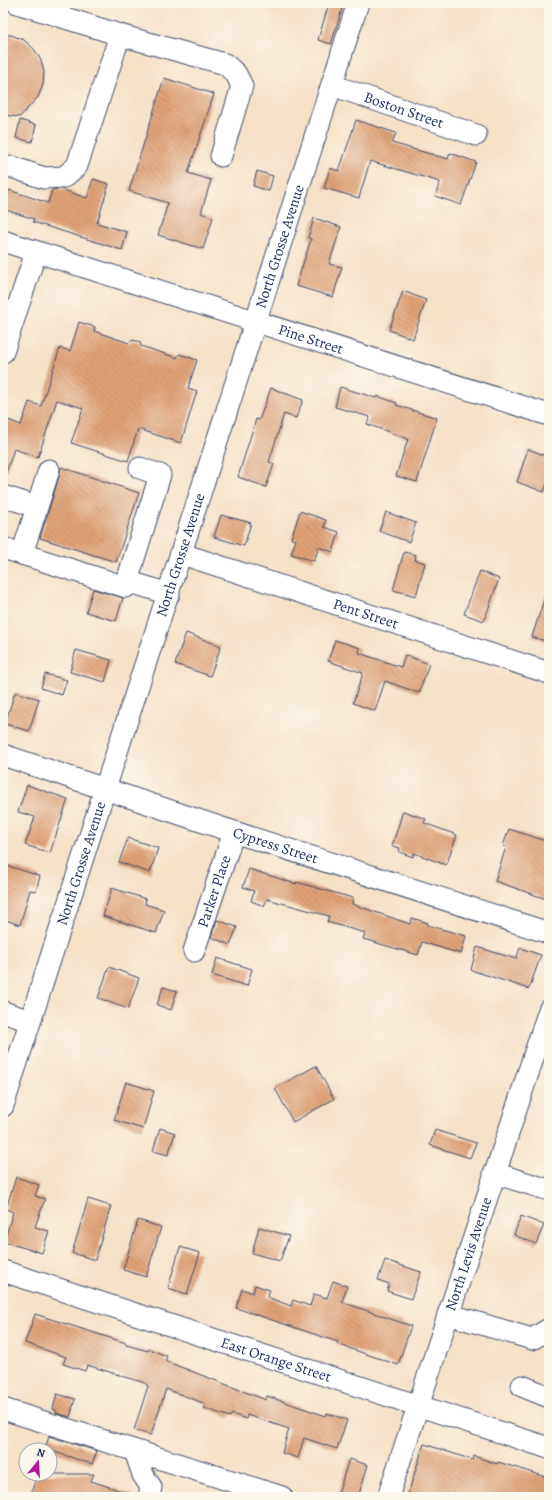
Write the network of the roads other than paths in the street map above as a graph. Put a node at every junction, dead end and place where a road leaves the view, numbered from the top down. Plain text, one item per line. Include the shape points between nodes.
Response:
1 (17, 3) edge
2 (358, 3) edge
3 (120, 35) junction
4 (332, 85) junction
5 (476, 135) dead end
6 (221, 156) dead end
7 (12, 167) dead end
8 (3, 241) edge
9 (36, 252) junction
10 (256, 323) junction
11 (3, 352) edge
12 (549, 415) edge
13 (140, 468) dead end
14 (49, 470) dead end
15 (3, 496) edge
16 (37, 507) junction
17 (12, 551) edge
18 (182, 554) junction
19 (128, 581) junction
20 (169, 594) junction
21 (549, 673) edge
22 (3, 755) edge
23 (105, 789) junction
24 (234, 832) junction
25 (549, 933) edge
26 (194, 950) dead end
27 (549, 1010) edge
28 (3, 1012) edge
29 (30, 1021) junction
30 (3, 1106) edge
31 (494, 1173) junction
32 (549, 1190) edge
33 (3, 1271) edge
34 (448, 1314) junction
35 (549, 1328) edge
36 (522, 1386) dead end
37 (549, 1397) edge
38 (418, 1406) junction
39 (3, 1409) edge
40 (549, 1448) edge
41 (134, 1450) junction
42 (149, 1497) edge
43 (282, 1497) edge
44 (388, 1497) edge

1 - 3 street
2 - 4 street, North Grosse Avenue
3 - 6 street via 225,64 236,74 242,86
3 - 7 street via 77,166 64,176 44,178
4 - 5 street, Boston Street
4 - 10 street, North Grosse Avenue
8 - 9 street, Pine Street
9 - 10 street, Pine Street
9 - 11 street
10 - 12 street, Pine Street
10 - 18 street, North Grosse Avenue
13 - 19 street via 160,475
14 - 16 street
15 - 16 street
16 - 17 street
17 - 19 street via 126,587
18 - 20 street, North Grosse Avenue
18 - 21 street, Pent Street
19 - 20 street
20 - 23 street, North Grosse Avenue
22 - 23 street, Cypress Street
23 - 24 street, Cypress Street
23 - 29 street, North Grosse Avenue
24 - 25 street, Cypress Street
24 - 26 street, Parker Place
27 - 31 street, North Levis Avenue
28 - 29 street
29 - 30 street, North Grosse Avenue
31 - 32 street
31 - 34 street, North Levis Avenue
33 - 38 street, East Orange Street
34 - 35 street via 532,1339
34 - 38 street, North Levis Avenue
36 - 37 street
38 - 40 street, East Orange Street
38 - 44 street, North Levis Avenue
39 - 41 street
41 - 42 street via 143,1475 151,1487
41 - 43 street

